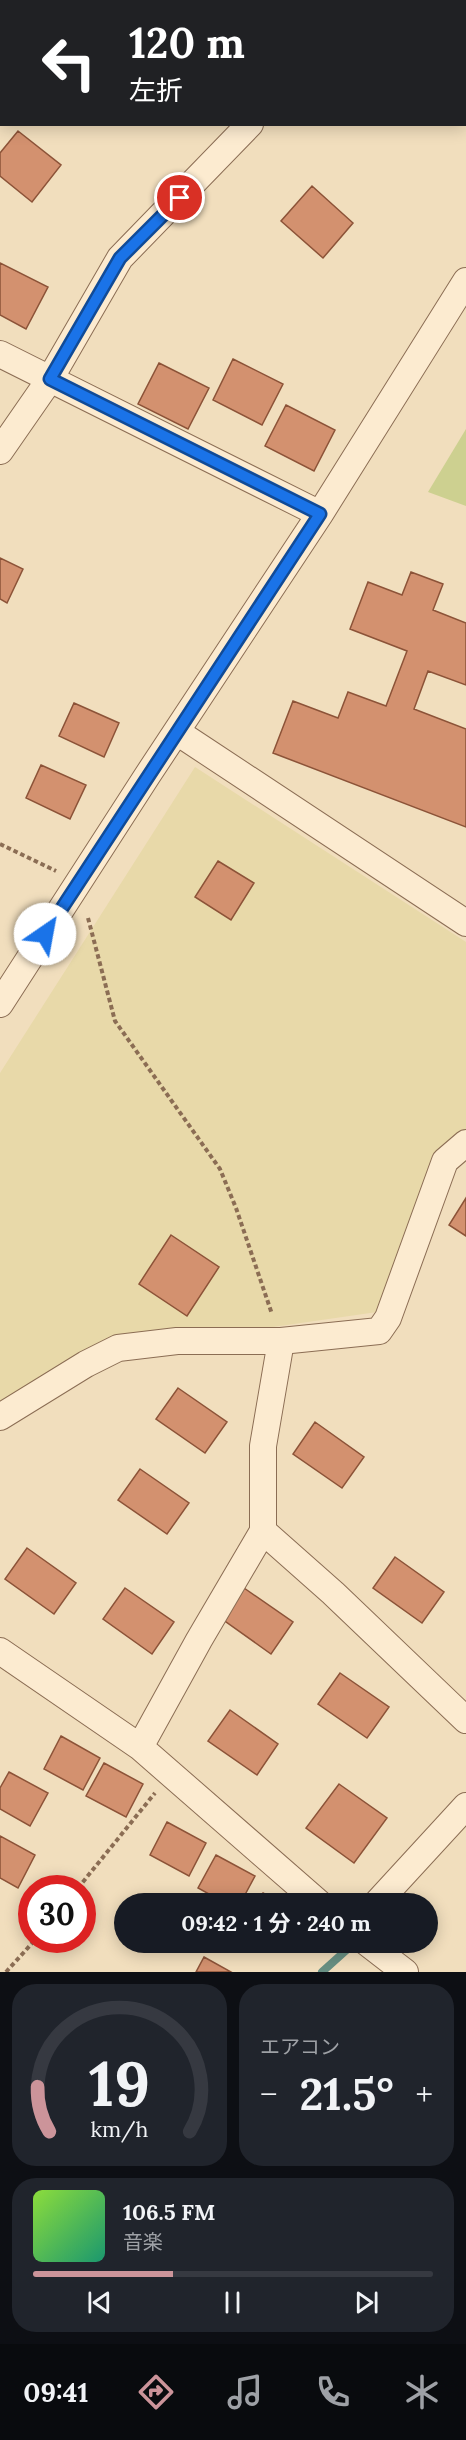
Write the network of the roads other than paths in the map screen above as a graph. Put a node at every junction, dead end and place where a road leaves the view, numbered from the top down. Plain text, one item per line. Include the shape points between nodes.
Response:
1 (248, 126) edge
2 (466, 281) edge
3 (0, 354) edge
4 (50, 379) junction
5 (0, 451) edge
6 (320, 514) junction
7 (177, 732) junction
8 (466, 923) edge
9 (0, 1004) edge
10 (466, 1143) edge
11 (281, 1341) junction
12 (0, 1417) edge
13 (263, 1531) junction
14 (0, 1651) edge
15 (466, 1720) edge
16 (140, 1747) junction
17 (466, 1806) edge
18 (308, 1893) edge
19 (386, 1893) edge
20 (380, 1953) edge
21 (405, 1972) edge

1 - 4 street via 120,258
2 - 6 street
3 - 4 street
4 - 5 street
4 - 6 street
6 - 7 street
7 - 8 street
7 - 9 street
10 - 11 street via 445,1161 388,1318 379,1331
11 - 12 street via 177,1341 118,1348
11 - 13 street via 263,1446
13 - 15 street
13 - 16 street
14 - 16 street
16 - 18 street
17 - 19 street
20 - 21 street

